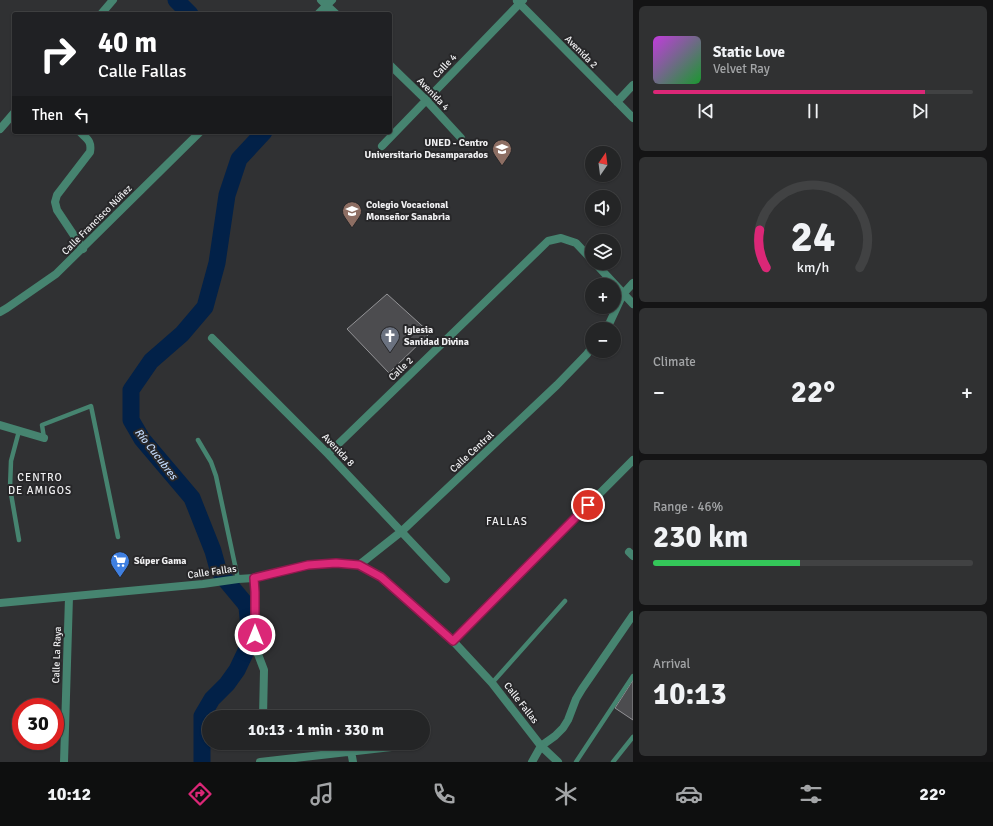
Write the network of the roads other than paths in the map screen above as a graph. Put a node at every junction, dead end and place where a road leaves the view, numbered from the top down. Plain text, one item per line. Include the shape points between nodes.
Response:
1 (113, 0) edge
2 (519, 1) edge
3 (327, 2) edge
4 (103, 12) edge
5 (320, 12) edge
6 (334, 12) edge
7 (392, 67) edge
8 (633, 86) edge
9 (426, 100) junction
10 (617, 102) junction
11 (12, 115) edge
12 (633, 118) edge
13 (0, 129) edge
14 (82, 134) edge
15 (198, 134) edge
16 (461, 138) dead end
17 (382, 146) dead end
18 (83, 249) junction
19 (585, 253) edge
20 (601, 270) edge
21 (633, 283) edge
22 (623, 294) junction
23 (633, 304) edge
24 (0, 312) edge
25 (610, 322) edge
26 (212, 338) dead end
27 (585, 356) edge
28 (0, 426) edge
29 (19, 431) junction
30 (44, 438) joint
31 (198, 440) dead end
32 (328, 454) junction
33 (633, 460) edge
34 (402, 531) junction
35 (118, 537) dead end
36 (19, 540) dead end
37 (359, 565) junction
38 (254, 578) junction
39 (237, 579) junction
40 (446, 579) dead end
41 (69, 598) junction
42 (565, 601) dead end
43 (0, 603) edge
44 (633, 615) edge
45 (453, 641) junction
46 (633, 676) edge
47 (492, 683) junction
48 (263, 710) edge
49 (633, 737) edge
50 (541, 746) junction
51 (360, 750) edge
52 (350, 751) junction
53 (289, 760) edge
54 (64, 762) edge
55 (260, 762) edge
56 (353, 762) edge
57 (532, 762) edge
58 (558, 762) edge
59 (576, 762) edge
60 (613, 762) edge

1 - 4 street
2 - 9 street, Calle 4
2 - 10 street, Avenida 2
3 - 5 street
3 - 6 street
7 - 9 street, Avenida 4
8 - 10 street
9 - 16 street, Avenida 4
9 - 17 street, Calle 4
10 - 12 street, Avenida 2
11 - 13 street
14 - 18 street via 90,142 90,152 57,195 55,202 57,210
15 - 18 street, Calle Francisco Núñez
18 - 24 street, Calle Francisco Núñez via 56,274
19 - 32 street, Calle 2 via 576,243 561,238 548,241
20 - 22 street
21 - 22 street
22 - 23 street
22 - 25 street
26 - 32 street, Avenida 8
27 - 34 street, Calle Central
28 - 29 street
29 - 30 street
29 - 36 lane via 11,461 10,480
30 - 35 lane via 42,425 91,406
31 - 39 lane via 216,476
32 - 34 street, Avenida 8
33 - 45 street
34 - 37 street, Calle Central
34 - 40 street, Avenida 8
37 - 38 street, Calle Fallas via 308,565
37 - 45 street, Calle Fallas via 381,577
38 - 39 street, Calle Fallas
38 - 48 street via 256,649 264,670
39 - 41 street, Calle Fallas
41 - 43 street, Calle Fallas
41 - 54 street, Calle La Raya
42 - 47 lane
44 - 50 street via 582,689 568,720 555,736
45 - 47 street, Calle Fallas
46 - 59 lane
47 - 50 street, Calle Fallas
49 - 60 lane
50 - 57 street
50 - 58 street, Calle Fallas
51 - 52 street
52 - 53 street
52 - 56 street
53 - 55 street

